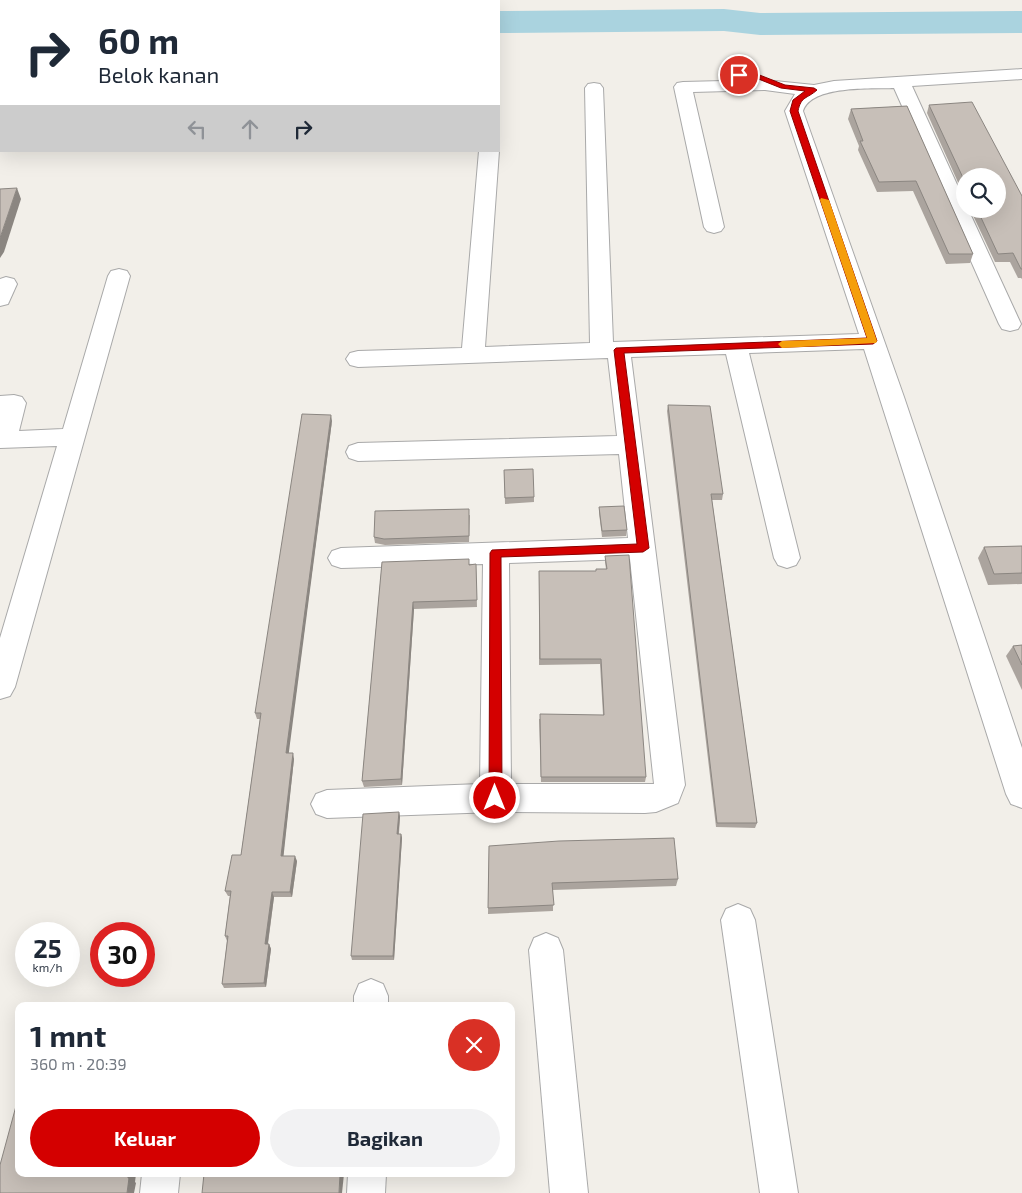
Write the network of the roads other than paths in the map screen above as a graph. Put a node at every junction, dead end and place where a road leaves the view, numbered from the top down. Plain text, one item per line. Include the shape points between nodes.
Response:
1 (685, 72) dead end
2 (1022, 74) edge
3 (901, 83) junction
4 (784, 87) junction
5 (594, 88) dead end
6 (814, 90) junction
7 (489, 152) edge
8 (714, 227) dead end
9 (119, 276) dead end
10 (1010, 324) dead end
11 (873, 341) junction
12 (736, 346) junction
13 (611, 350) junction
14 (473, 355) junction
15 (358, 359) dead end
16 (0, 404) edge
17 (72, 437) junction
18 (630, 445) junction
19 (358, 452) dead end
20 (643, 548) junction
21 (496, 553) junction
22 (341, 558) dead end
23 (787, 558) dead end
24 (0, 688) edge
25 (1022, 794) edge
26 (495, 798) junction
27 (327, 804) dead end
28 (738, 920) dead end
29 (546, 950) dead end
30 (161, 1177) edge
31 (367, 1177) edge
32 (159, 1193) edge
33 (366, 1193) edge
34 (568, 1193) edge
35 (779, 1193) edge

1 - 4 street via 757,76
2 - 3 street
3 - 6 street
3 - 10 street
4 - 6 street
4 - 8 street via 684,87
5 - 13 street
6 - 11 street via 801,96 794,111
7 - 14 street
9 - 17 street
11 - 12 street
11 - 25 street
12 - 13 street
12 - 23 street
13 - 14 street
13 - 18 street
14 - 15 street
16 - 17 street via 14,403 4,440
17 - 24 street
18 - 19 street
18 - 20 street
20 - 21 street
20 - 26 street via 670,784 667,793 645,800
21 - 22 street
21 - 26 street
26 - 27 street
28 - 35 street
29 - 34 street
30 - 32 street
31 - 33 street

